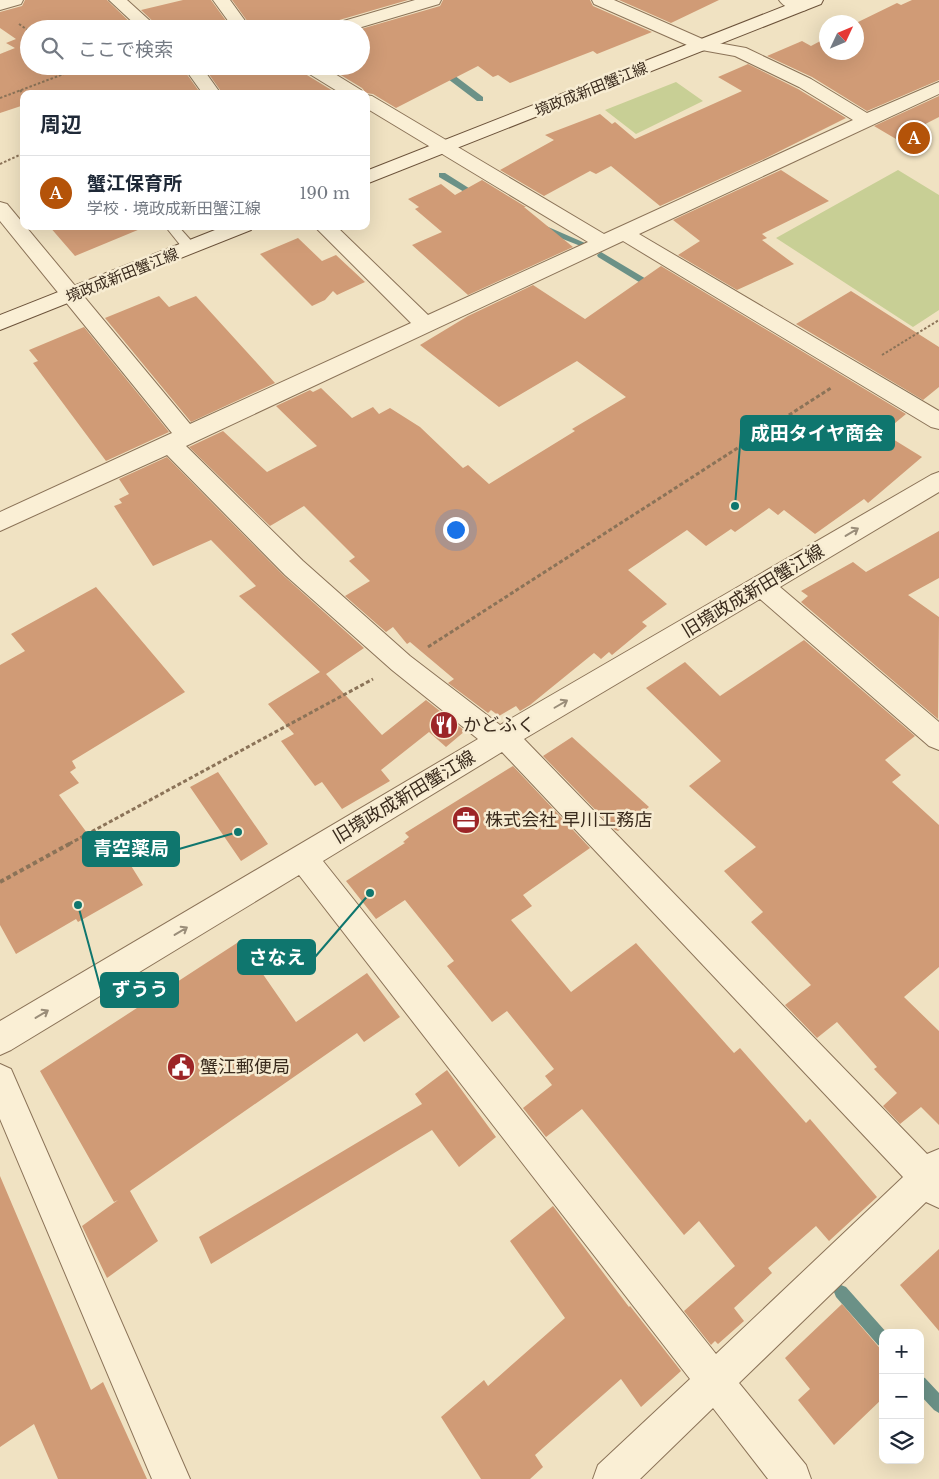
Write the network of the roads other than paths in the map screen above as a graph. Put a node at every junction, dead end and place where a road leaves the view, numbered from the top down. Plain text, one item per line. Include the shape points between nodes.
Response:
1 (15, 0) edge
2 (117, 0) edge
3 (221, 0) edge
4 (433, 0) edge
5 (600, 0) edge
6 (801, 2) edge
7 (0, 5) edge
8 (140, 20) edge
9 (236, 20) edge
10 (366, 20) edge
11 (702, 45) junction
12 (202, 75) edge
13 (324, 75) edge
14 (939, 87) edge
15 (210, 90) edge
16 (348, 90) edge
17 (370, 102) edge
18 (867, 121) junction
19 (445, 146) junction
20 (370, 176) edge
21 (0, 208) edge
22 (174, 230) edge
23 (234, 230) edge
24 (328, 230) edge
25 (625, 234) junction
26 (604, 243) junction
27 (190, 248) junction
28 (71, 295) junction
29 (0, 323) edge
30 (425, 325) junction
31 (939, 421) edge
32 (178, 440) junction
33 (939, 481) edge
34 (0, 522) edge
35 (762, 586) junction
36 (939, 738) edge
37 (502, 739) junction
38 (303, 858) junction
39 (0, 1039) edge
40 (0, 1080) edge
41 (935, 1178) edge
42 (714, 1381) junction
43 (171, 1479) edge
44 (612, 1479) edge
45 (792, 1479) edge

1 - 7 street
2 - 8 street
3 - 9 street
4 - 10 street
5 - 11 street
6 - 11 street, 境政成新田蟹江線
11 - 18 street via 740,52 805,83
11 - 19 street, 境政成新田蟹江線
12 - 15 street
13 - 16 street
14 - 18 street
17 - 19 street
18 - 25 street
19 - 20 street, 境政成新田蟹江線
19 - 26 street
21 - 28 street
22 - 27 lane
23 - 27 street, 境政成新田蟹江線
24 - 30 street
25 - 26 street
25 - 31 street
26 - 30 street
27 - 28 street, 境政成新田蟹江線
28 - 29 street, 境政成新田蟹江線
28 - 32 street
30 - 32 street
32 - 34 street
32 - 37 street via 294,568 401,663
35 -> 33 street, 旧境政成新田蟹江線
35 - 36 street
37 -> 35 street, 旧境政成新田蟹江線
37 - 38 street, 旧境政成新田蟹江線
37 - 41 street
39 -> 38 street, 旧境政成新田蟹江線
38 - 42 street
40 - 43 street
41 - 42 street
42 - 44 street
42 - 45 street

